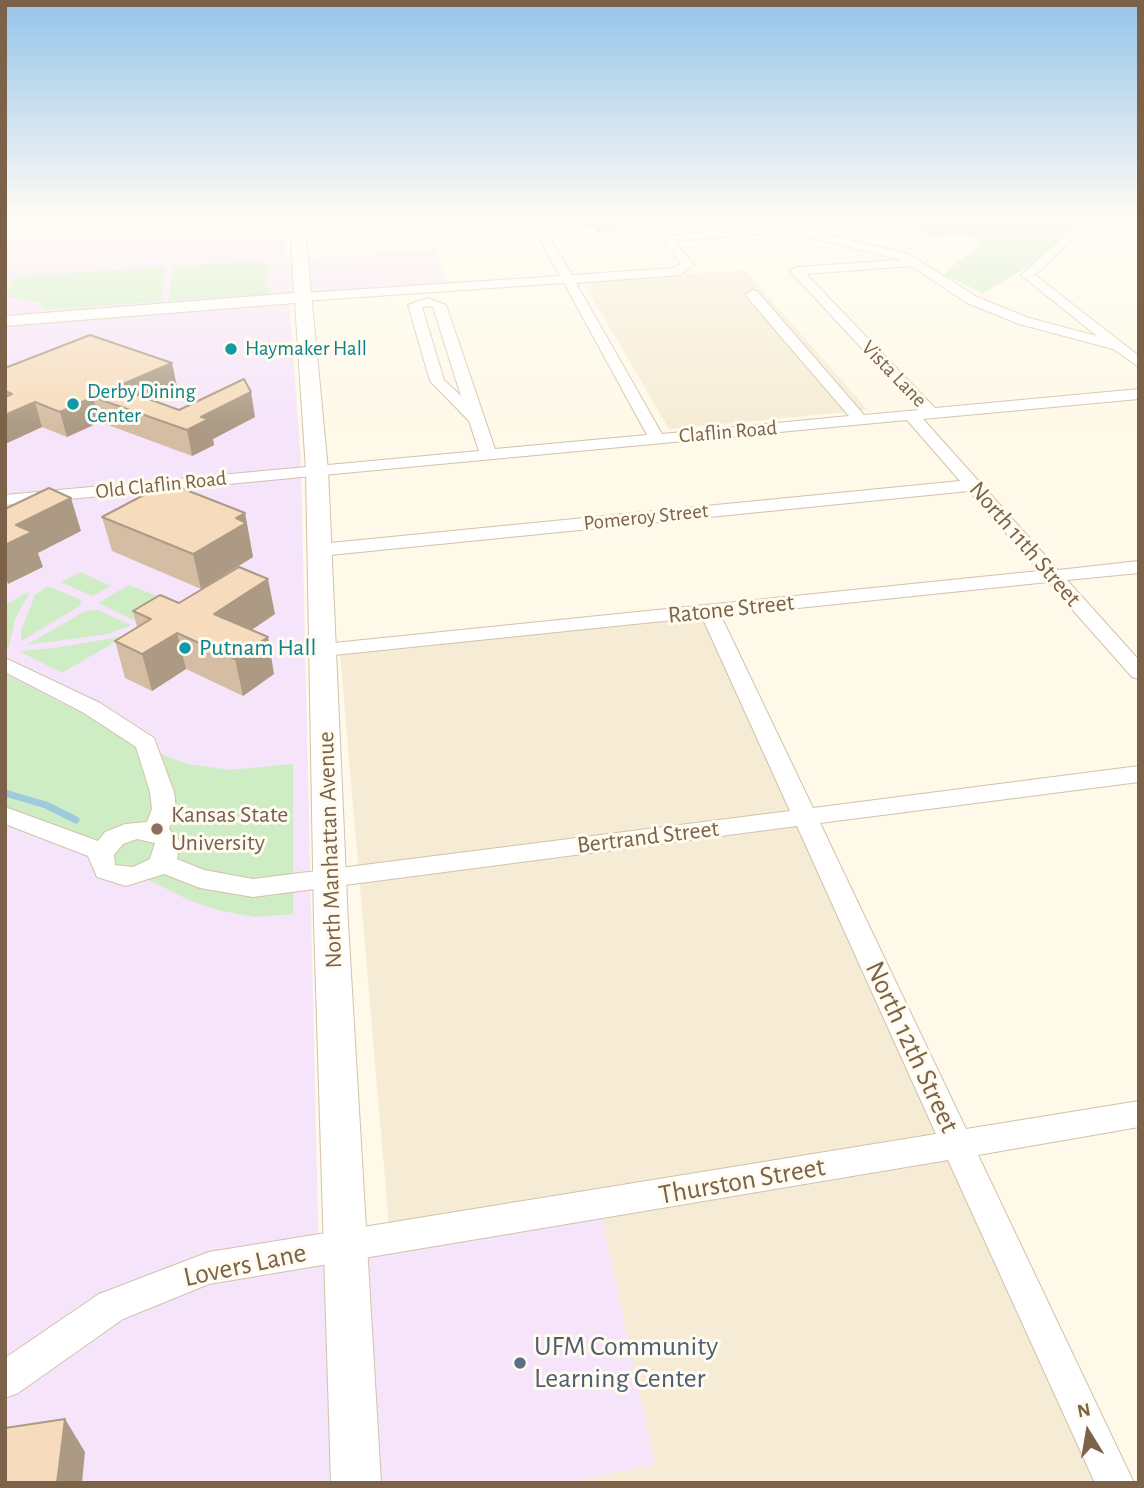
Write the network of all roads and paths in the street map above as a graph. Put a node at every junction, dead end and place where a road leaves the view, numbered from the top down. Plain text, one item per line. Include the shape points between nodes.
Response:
1 (303, 288) edge
2 (430, 288) edge
3 (574, 288) edge
4 (813, 288) edge
5 (955, 288) edge
6 (1044, 288) edge
7 (752, 294) dead end
8 (304, 297) junction
9 (5, 321) edge
10 (1116, 346) junction
11 (1139, 363) edge
12 (1139, 394) edge
13 (931, 413) junction
14 (911, 415) junction
15 (477, 420) junction
16 (860, 420) junction
17 (657, 439) junction
18 (488, 454) junction
19 (317, 470) junction
20 (973, 485) junction
21 (5, 500) edge
22 (320, 550) junction
23 (1139, 567) edge
24 (1053, 576) junction
25 (709, 611) junction
26 (324, 650) junction
27 (5, 664) edge
28 (1139, 673) edge
29 (1139, 774) edge
30 (5, 815) edge
31 (805, 817) junction
32 (156, 832) junction
33 (102, 852) junction
34 (161, 862) junction
35 (332, 877) junction
36 (1139, 1114) edge
37 (958, 1144) junction
38 (344, 1246) junction
39 (5, 1380) edge
40 (356, 1483) edge
41 (1115, 1483) edge

1 - 8 street, North Manhattan Avenue
2 - 8 street
3 - 17 street
4 - 13 street, Vista Lane
5 - 10 street via 1024,321
6 - 10 street
7 - 16 street
8 - 9 street
8 - 19 street, North Manhattan Avenue
10 - 11 street
12 - 13 street, Claflin Road
13 - 14 street, Claflin Road
14 - 16 street, Claflin Road
14 - 20 street, North 11th Street
15 - 15 street via 439,305 415,305 437,381
15 - 18 street
16 - 17 street, Claflin Road
17 - 18 street, Claflin Road
18 - 19 street, Claflin Road
19 - 21 street, Old Claflin Road
19 - 22 street, North Manhattan Avenue
20 - 22 street, Pomeroy Street
20 - 24 street, North 11th Street
22 - 26 street, North Manhattan Avenue
23 - 24 street, Ratone Street
24 - 25 street, Ratone Street
24 - 28 street, North 11th Street
25 - 26 street, Ratone Street
25 - 31 street, North 12th Street
26 - 35 street, North Manhattan Avenue
27 - 32 street via 92,708 146,743 162,792 163,809
29 - 31 street, Bertrand Street
30 - 33 street
31 - 35 street, Bertrand Street
31 - 37 street, North 12th Street
32 - 33 street via 124,833
32 - 34 street via 168,842
33 - 34 street via 102,866 115,875 138,875
34 - 35 street, Bertrand Street via 200,879 253,888
35 - 38 street, North Manhattan Avenue
36 - 37 street, Thurston Street
37 - 38 street, Thurston Street
37 - 41 street, North 12th Street
38 - 39 street, Lovers Lane via 183,1276 111,1306
38 - 40 street, North Manhattan Avenue

